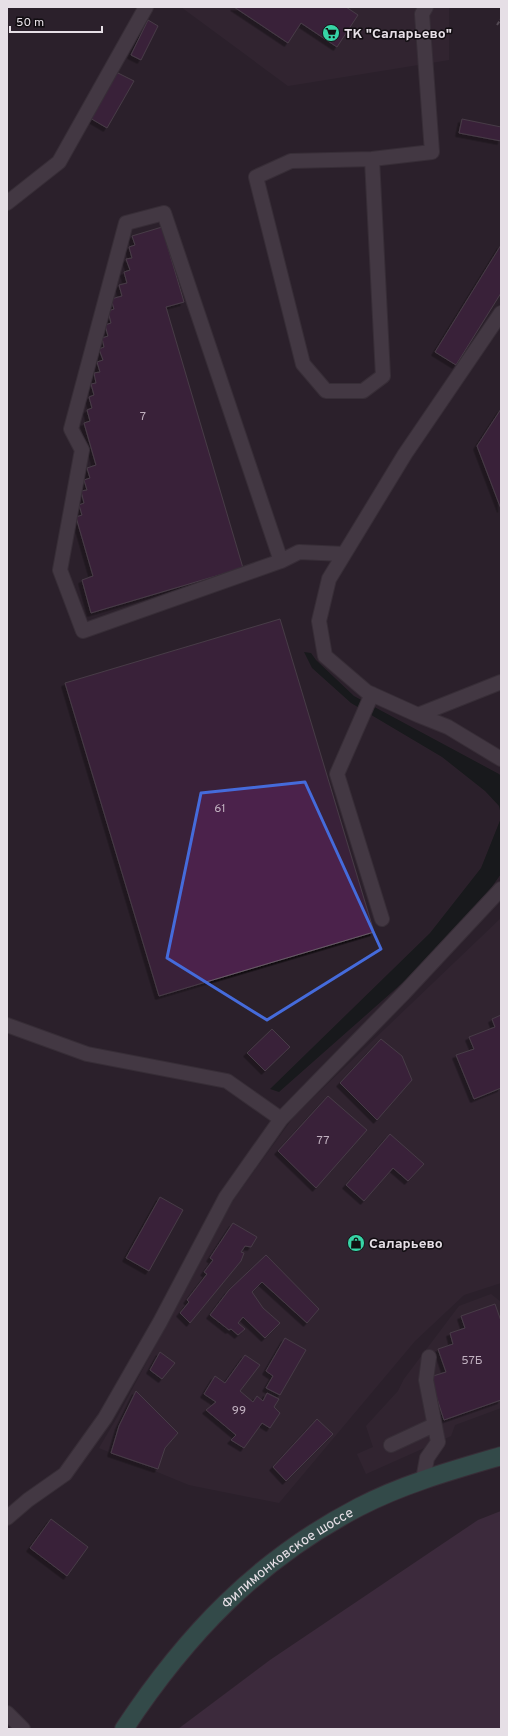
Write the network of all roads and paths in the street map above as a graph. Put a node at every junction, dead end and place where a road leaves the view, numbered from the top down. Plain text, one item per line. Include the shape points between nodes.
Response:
1 (146, 7) edge
2 (422, 8) edge
3 (501, 19) edge
4 (497, 25) dead end
5 (372, 159) junction
6 (7, 203) edge
7 (501, 313) edge
8 (344, 554) junction
9 (281, 561) junction
10 (501, 682) edge
11 (372, 694) junction
12 (418, 715) junction
13 (501, 759) edge
14 (501, 889) edge
15 (382, 919) dead end
16 (7, 1025) edge
17 (281, 1119) junction
18 (429, 1357) dead end
19 (434, 1425) junction
20 (391, 1445) dead end
21 (501, 1456) edge
22 (423, 1480) junction
23 (28, 1500) junction
24 (7, 1505) edge
25 (7, 1518) edge
26 (7, 1713) edge
27 (21, 1729) edge
28 (124, 1729) edge

1 - 6 street via 59,162
2 - 5 street via 432,152
3 - 4 path
5 - 5 street via 383,376 363,390 326,391 303,364 256,177 291,161
7 - 8 street via 405,454
8 - 9 street via 299,552
8 - 11 street via 329,578 319,622 325,656
9 - 9 street via 83,630 60,570 82,450 71,429 126,223 164,213
10 - 12 street
11 - 12 street
11 - 15 street via 337,774
12 - 13 street via 448,727
14 - 17 street
16 - 17 street via 87,1054 227,1081
17 - 23 street via 226,1197 160,1322 105,1418 65,1474
18 - 19 street via 426,1380
19 - 20 street
19 - 22 street via 438,1442 427,1458
21 - 22 main road, Филимонковское шоссе
22 - 28 main road, Филимонковское шоссе via 353,1510 303,1540 261,1570 222,1605 194,1636 165,1670
23 - 24 street
23 - 25 street
26 - 27 street

